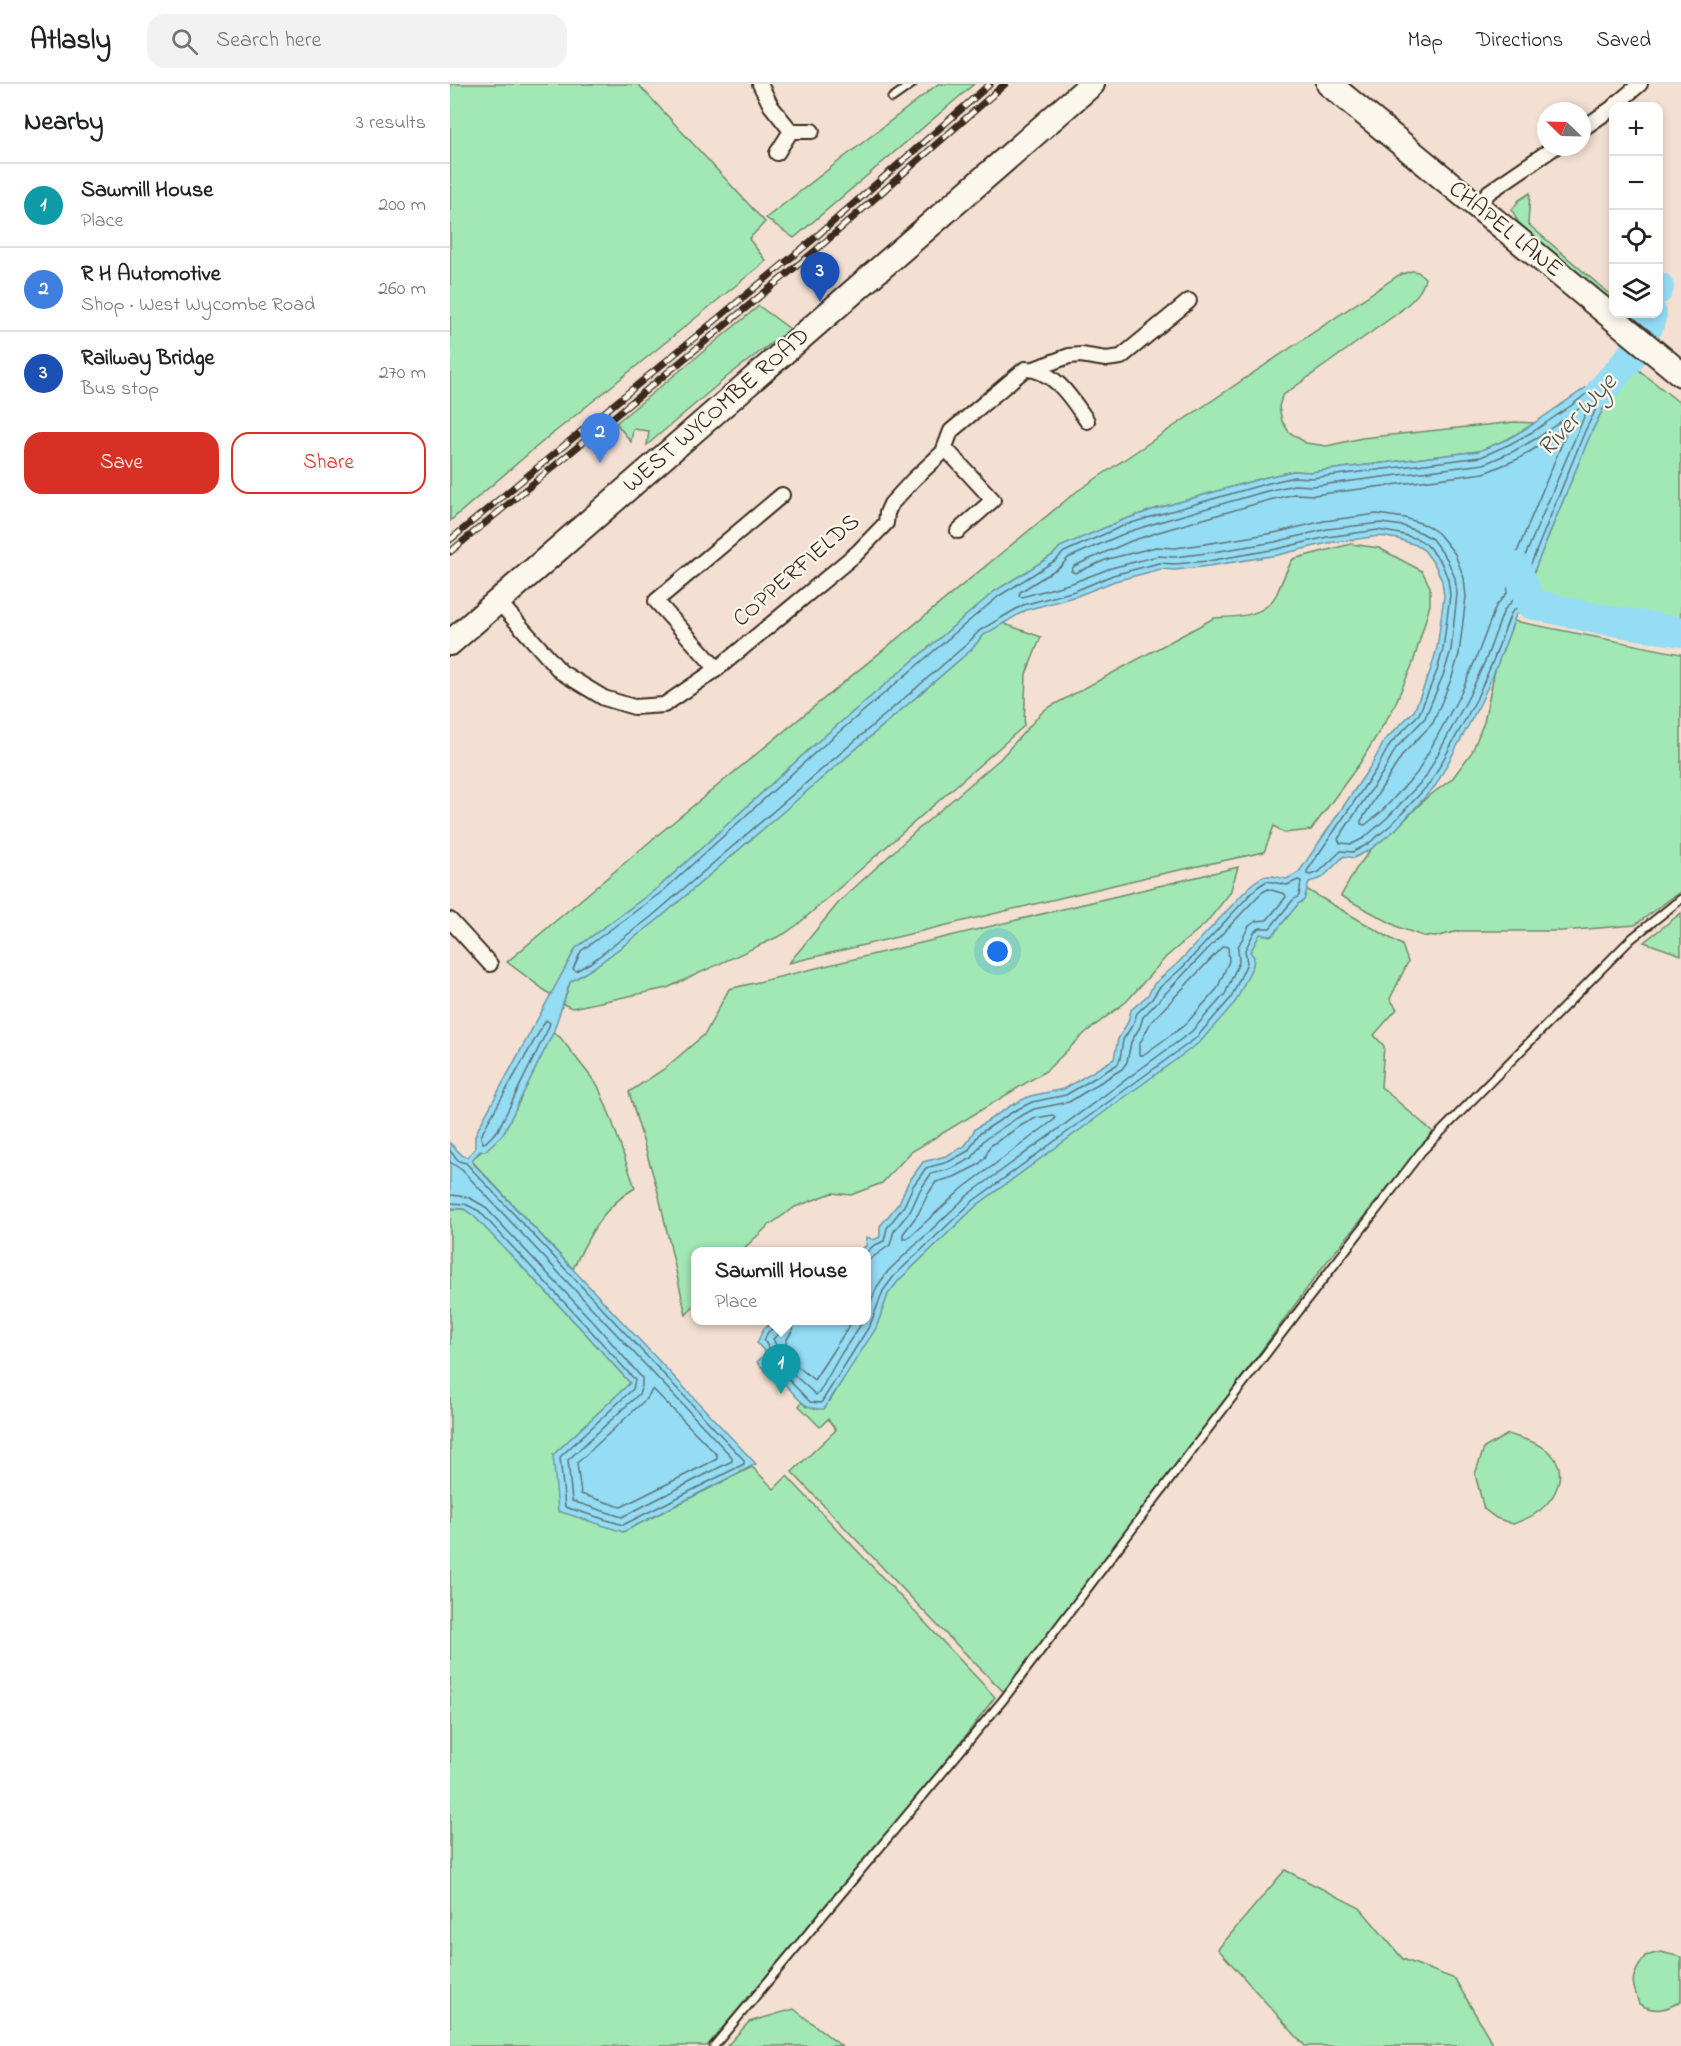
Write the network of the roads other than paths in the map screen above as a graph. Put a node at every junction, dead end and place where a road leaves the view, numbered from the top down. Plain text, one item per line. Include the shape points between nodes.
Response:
1 (760, 84) edge
2 (912, 84) edge
3 (1092, 84) edge
4 (1329, 84) edge
5 (1640, 84) edge
6 (892, 98) dead end
7 (1620, 102) edge
8 (1609, 110) edge
9 (1591, 123) edge
10 (791, 131) junction
11 (812, 131) dead end
12 (777, 153) dead end
13 (1542, 156) edge
14 (1477, 207) junction
15 (1189, 301) dead end
16 (1034, 369) junction
17 (1681, 374) edge
18 (1087, 421) dead end
19 (945, 448) junction
20 (782, 495) dead end
21 (958, 531) dead end
22 (498, 601) junction
23 (450, 643) edge
24 (717, 669) junction
25 (1681, 899) edge
26 (450, 920) edge
27 (490, 964) dead end
28 (714, 2046) edge

1 - 10 street
2 - 6 lane
3 - 22 highway, WEST WYCOMBE ROAD
4 - 14 highway, CHAPEL LANE
5 - 7 street
8 - 9 street
10 - 11 street
10 - 12 street
13 - 14 street via 1489,192
14 - 17 highway, CHAPEL LANE
15 - 16 street, COPPERFIELDS via 1121,357 1069,356
16 - 18 street via 1067,392
16 - 19 street, COPPERFIELDS via 1025,369 951,431
19 - 21 street via 993,500
19 - 24 street, COPPERFIELDS via 891,504 886,523 857,552
20 - 24 street via 656,601
22 - 23 highway, WEST WYCOMBE ROAD
22 - 24 street, COPPERFIELDS via 561,672 604,698 634,707 664,705
25 - 28 lane via 1631,939 1421,1152 1003,1700
26 - 27 street

